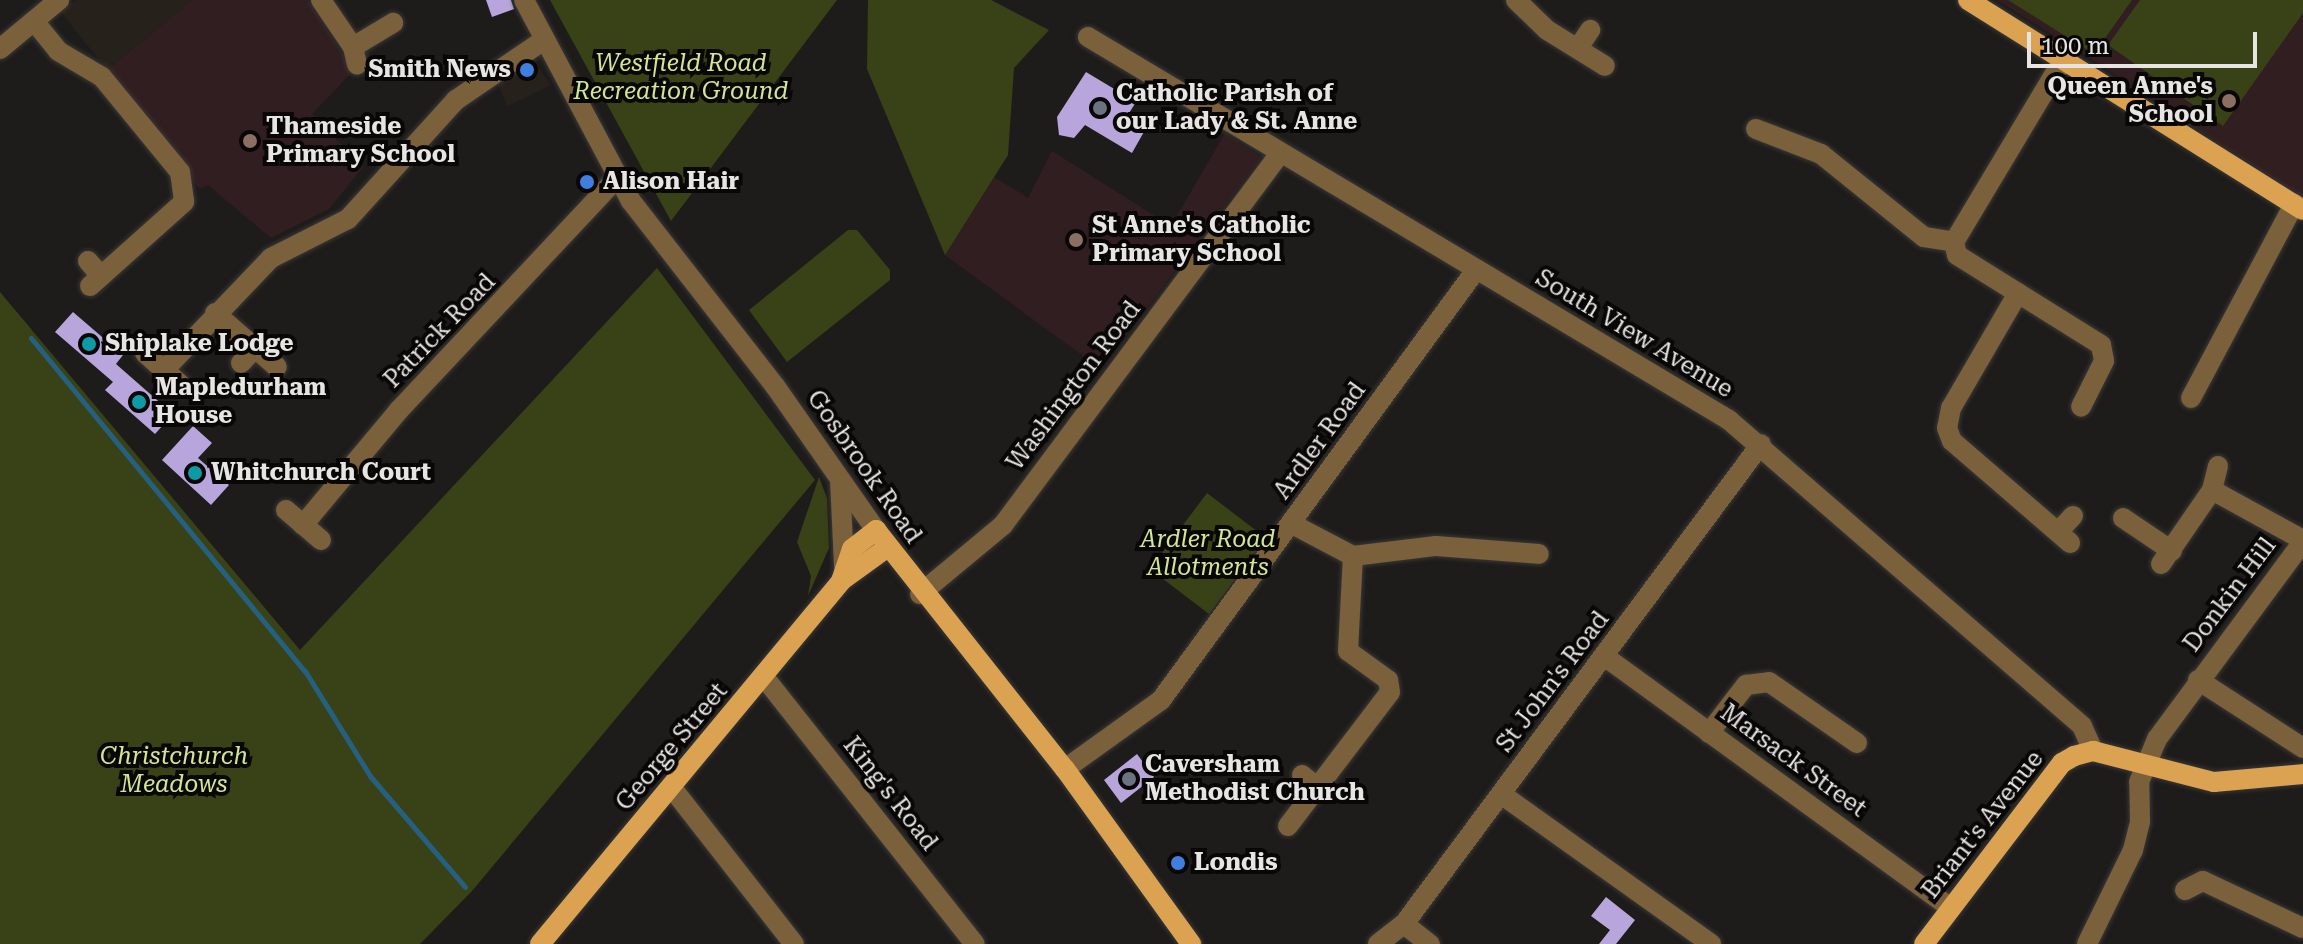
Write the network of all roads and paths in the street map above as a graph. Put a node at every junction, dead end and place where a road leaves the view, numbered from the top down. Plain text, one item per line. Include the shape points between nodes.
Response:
1 (59, 0) edge
2 (321, 0) edge
3 (524, 0) edge
4 (1516, 0) edge
5 (1968, 0) edge
6 (34, 21) junction
7 (393, 23) dead end
8 (1590, 30) dead end
9 (1088, 37) dead end
10 (544, 40) junction
11 (1578, 48) junction
12 (0, 49) edge
13 (2063, 60) junction
14 (1605, 66) dead end
15 (1770, 125) dead end
16 (1280, 153) junction
17 (618, 177) junction
18 (2298, 207) edge
19 (1954, 242) junction
20 (1476, 270) junction
21 (93, 274) dead end
22 (2018, 293) junction
23 (215, 313) junction
24 (145, 353) dead end
25 (277, 367) dead end
26 (164, 370) junction
27 (182, 386) dead end
28 (2191, 398) dead end
29 (2081, 407) dead end
30 (1761, 444) junction
31 (2218, 466) dead end
32 (840, 480) junction
33 (2212, 490) junction
34 (286, 510) dead end
35 (2073, 516) dead end
36 (2123, 518) dead end
37 (1292, 524) junction
38 (303, 525) junction
39 (882, 538) junction
40 (321, 540) dead end
41 (2303, 541) edge
42 (1539, 554) dead end
43 (1353, 556) junction
44 (843, 573) junction
45 (920, 594) junction
46 (1604, 656) junction
47 (764, 677) junction
48 (2198, 680) junction
49 (1709, 733) junction
50 (1857, 743) dead end
51 (2303, 748) edge
52 (2093, 751) junction
53 (2147, 765) junction
54 (1065, 769) junction
55 (2303, 774) edge
56 (1302, 775) dead end
57 (672, 788) junction
58 (1319, 789) junction
59 (1501, 794) junction
60 (1288, 826) dead end
61 (2185, 890) dead end
62 (1951, 908) junction
63 (1404, 924) junction
64 (2303, 928) edge
65 (540, 944) edge
66 (794, 944) edge
67 (975, 944) edge
68 (1191, 944) edge
69 (1378, 944) edge
70 (1430, 944) edge
71 (1711, 944) edge
72 (1924, 944) edge
73 (2087, 944) edge

1 - 6 street
2 - 7 street via 355,56
3 - 10 street, Gosbrook Road
4 - 11 street
5 - 13 main road
6 - 12 street
6 - 21 street via 58,51 102,77 180,172 184,202
8 - 11 street
9 - 16 street, South View Avenue
10 - 17 street, Gosbrook Road
10 - 23 street via 456,100 348,219 271,258
11 - 14 street
13 - 18 main road
13 - 19 street
15 - 19 street via 1849,172 1934,243
16 - 20 street, South View Avenue
16 - 45 street, Washington Road via 1003,525
17 - 32 street, Gosbrook Road via 670,257 768,377
17 - 38 street, Patrick Road via 399,410
18 - 28 street
19 - 22 street via 1957,255
20 - 30 street, South View Avenue
20 - 37 street, Ardler Road
22 - 29 street via 2106,352
22 - 35 street via 1951,408 1947,428 1952,441 2064,538
23 - 25 street via 248,356
23 - 26 street
24 - 26 street
26 - 27 street
30 - 46 street, St John's Road
30 - 52 street, South View Avenue via 2082,726
31 - 33 street
32 - 39 street, Gosbrook Road
32 - 44 street
33 - 36 street via 2166,558
33 - 41 street
34 - 38 street
37 - 43 street
37 - 54 street, Ardler Road via 1161,700
38 - 40 street
39 - 44 main road, George Street
39 - 45 main road, Gosbrook Road
41 - 48 street, Donkin Hill
42 - 43 street via 1436,546
43 - 58 street via 1348,651 1388,680 1390,692
44 - 47 main road, George Street
45 - 54 main road, Gosbrook Road
46 - 49 street, Marsack Street
46 - 59 street, St John's Road
47 - 57 main road, George Street
47 - 67 street, King's Road
48 - 51 street, Donkin Hill
48 - 53 street, Donkin Hill via 2157,739
49 - 50 street via 1746,685 1769,682
49 - 62 street, Marsack Street
52 - 53 main road
52 - 62 main road, Briant's Avenue via 2062,763
53 - 55 main road via 2214,782
53 - 73 street, Donkin Hill via 2139,782 2140,821 2133,850
54 - 68 main road, Gosbrook Road
56 - 58 street
57 - 65 main road, George Street
57 - 66 street
58 - 60 street
59 - 63 street, St John's Road
59 - 71 street
61 - 64 street via 2198,875
62 - 72 main road, Briant's Avenue
63 - 69 street, St John's Road
63 - 70 street

